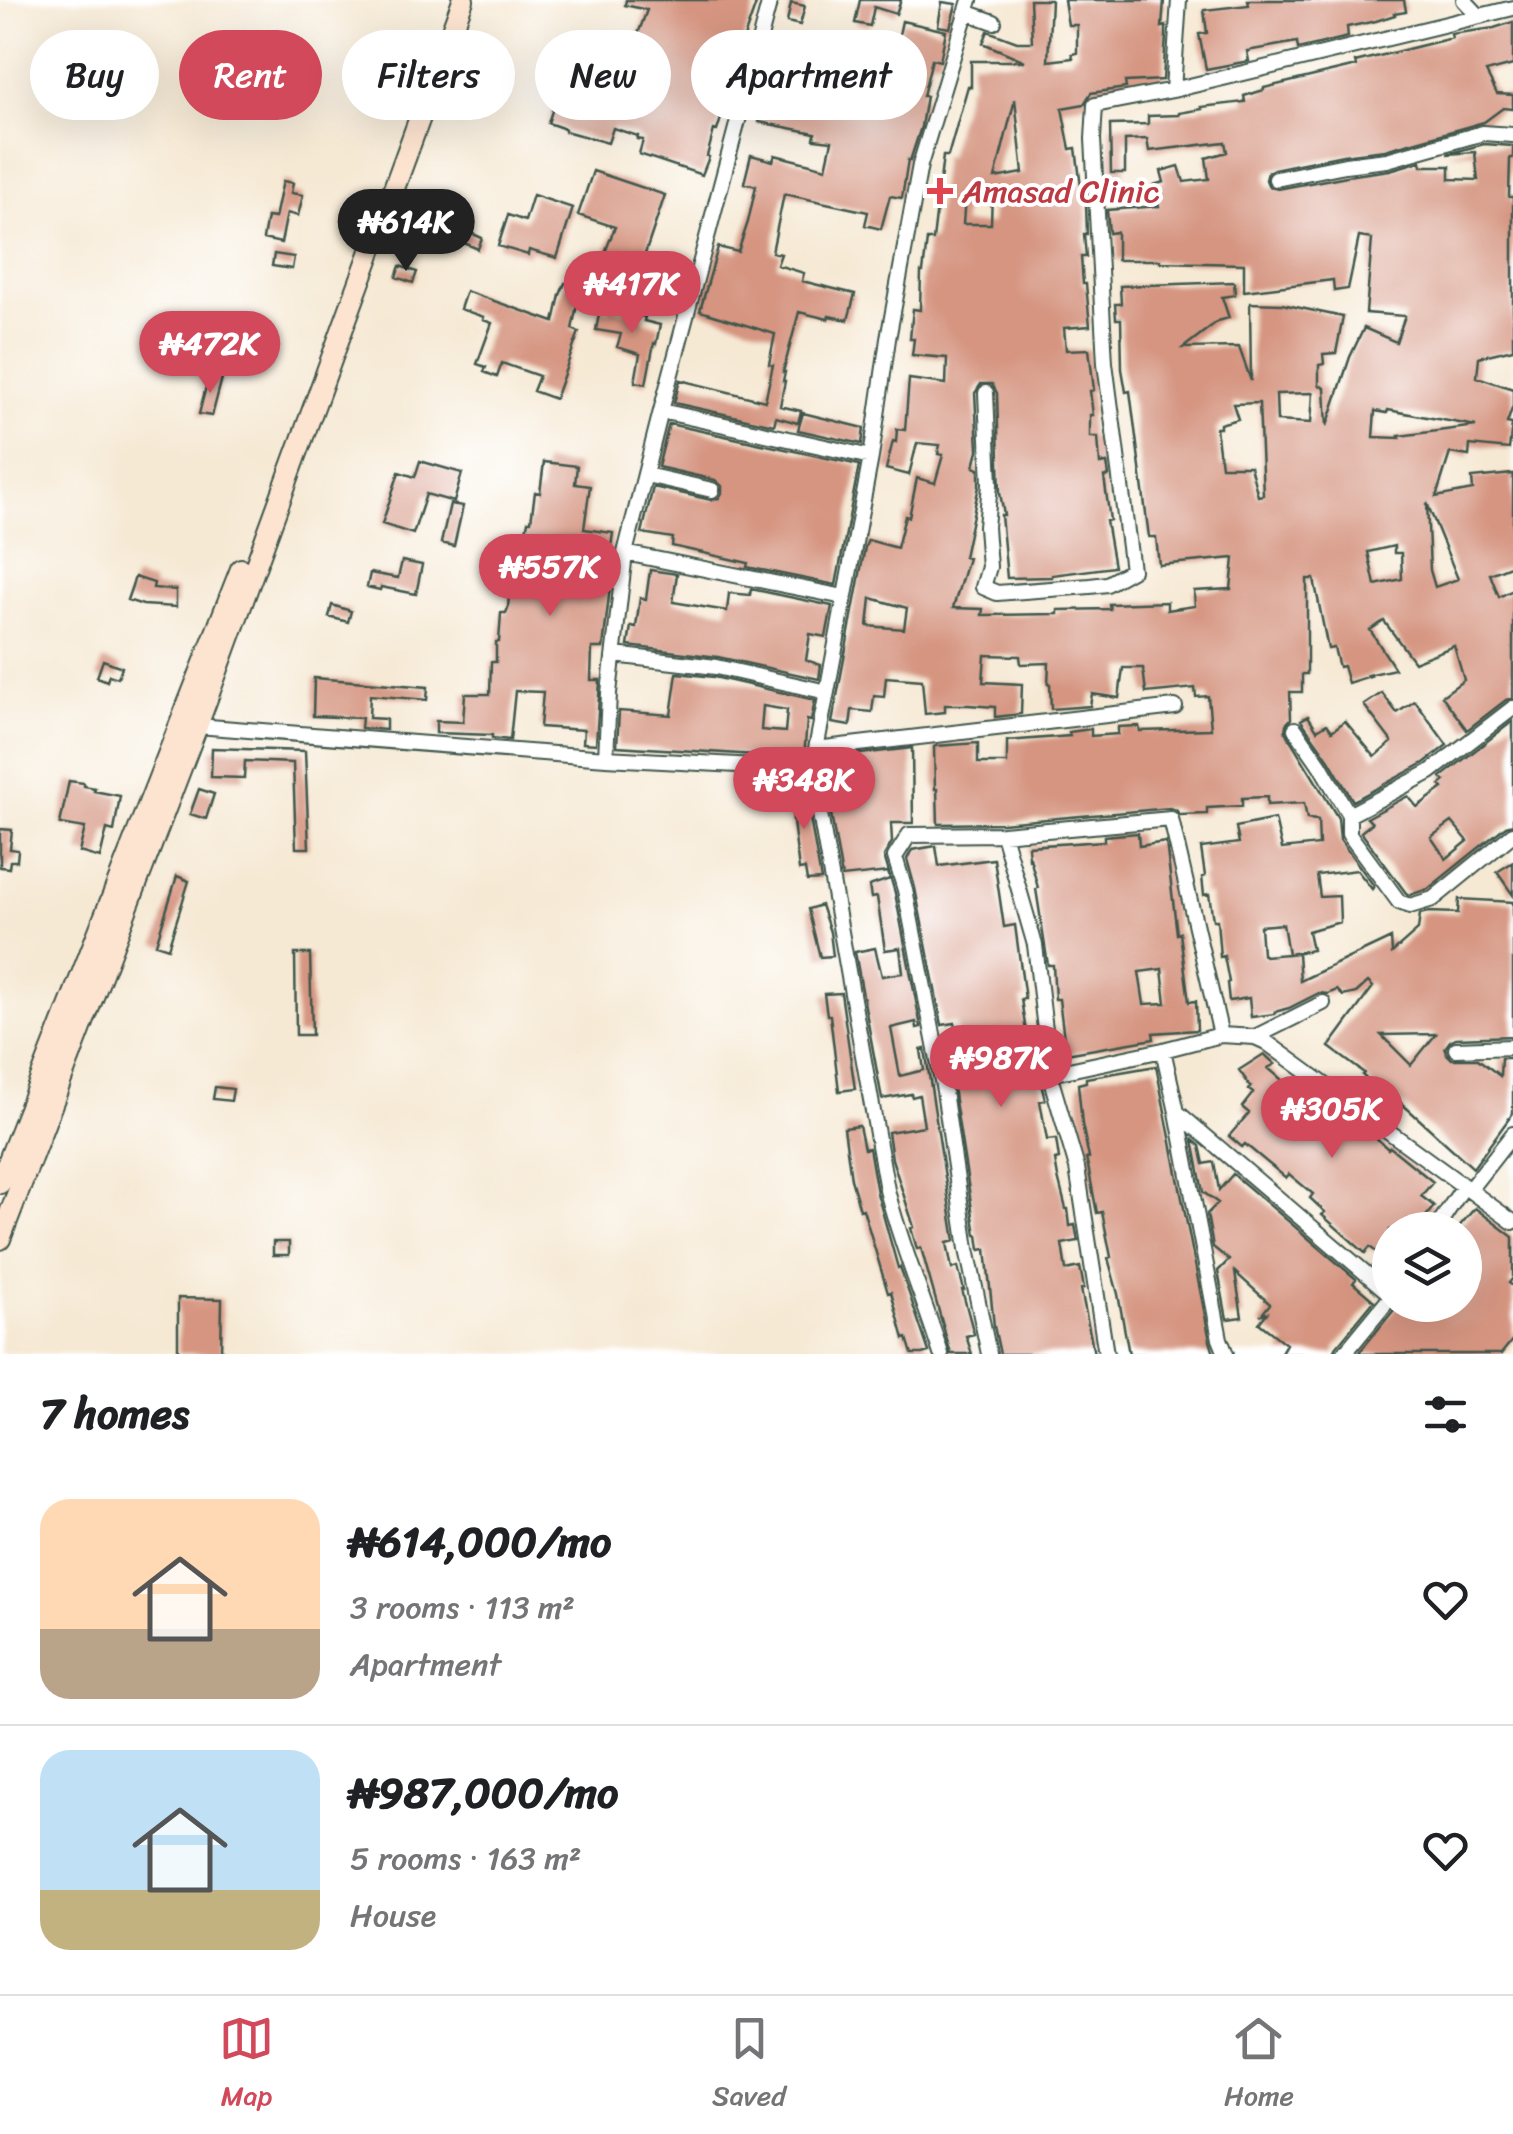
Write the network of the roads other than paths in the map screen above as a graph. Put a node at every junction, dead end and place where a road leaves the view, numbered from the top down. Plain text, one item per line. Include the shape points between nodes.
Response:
1 (452, 0) edge
2 (462, 0) edge
3 (770, 0) edge
4 (1178, 0) edge
5 (1464, 0) edge
6 (968, 6) edge
7 (1513, 8) edge
8 (1478, 16) junction
9 (994, 22) dead end
10 (1173, 90) junction
11 (1513, 136) edge
12 (1276, 179) dead end
13 (986, 394) dead end
14 (660, 410) junction
15 (871, 458) junction
16 (646, 474) junction
17 (712, 490) dead end
18 (626, 553) junction
19 (844, 597) junction
20 (614, 655) junction
21 (827, 692) junction
22 (1176, 708) dead end
23 (1513, 708) edge
24 (198, 726) junction
25 (1296, 728) dead end
26 (816, 748) junction
27 (606, 758) junction
28 (812, 769) junction
29 (1349, 814) junction
30 (1003, 834) junction
31 (1513, 834) edge
32 (1324, 1002) dead end
33 (1221, 1034) junction
34 (1255, 1037) junction
35 (1513, 1048) edge
36 (1456, 1049) dead end
37 (1163, 1050) junction
38 (1050, 1074) junction
39 (1177, 1112) junction
40 (1513, 1134) edge
41 (0, 1183) edge
42 (1466, 1188) junction
43 (1448, 1212) edge
44 (1513, 1222) edge
45 (0, 1238) edge
46 (1372, 1280) edge
47 (1372, 1319) edge
48 (941, 1354) edge
49 (989, 1354) edge
50 (1106, 1354) edge
51 (1226, 1354) edge
52 (1344, 1354) edge

1 - 41 street via 270,495
2 - 24 street
3 - 14 street
4 - 10 street
5 - 8 street
6 - 9 street
6 - 15 street via 920,165
7 - 8 street
8 - 10 street
10 - 13 street via 1096,105 1106,362 1132,570 1108,584 997,593 982,587 989,567
11 - 12 street via 1483,133 1388,160
14 - 15 street
14 - 16 street
15 - 19 street
16 - 17 street
16 - 18 street
18 - 19 street
18 - 20 street
19 - 21 street
20 - 21 street via 716,667
20 - 27 street
21 - 26 street
22 - 26 street
23 - 29 street via 1430,772
24 - 27 street
24 - 45 street
25 - 29 street
26 - 28 street
27 - 28 street
28 - 48 street via 887,1190
29 - 31 street via 1349,834 1399,902 1410,906 1432,898
30 - 33 street via 1171,819
30 - 38 street via 1034,945
30 - 49 street via 910,834 895,857
32 - 34 street
33 - 34 street
33 - 37 street
34 - 42 street
35 - 36 street
37 - 38 street
37 - 39 street
38 - 50 street via 1076,1168
39 - 46 street
39 - 51 street
40 - 42 street
42 - 43 street
42 - 44 street
47 - 52 street

